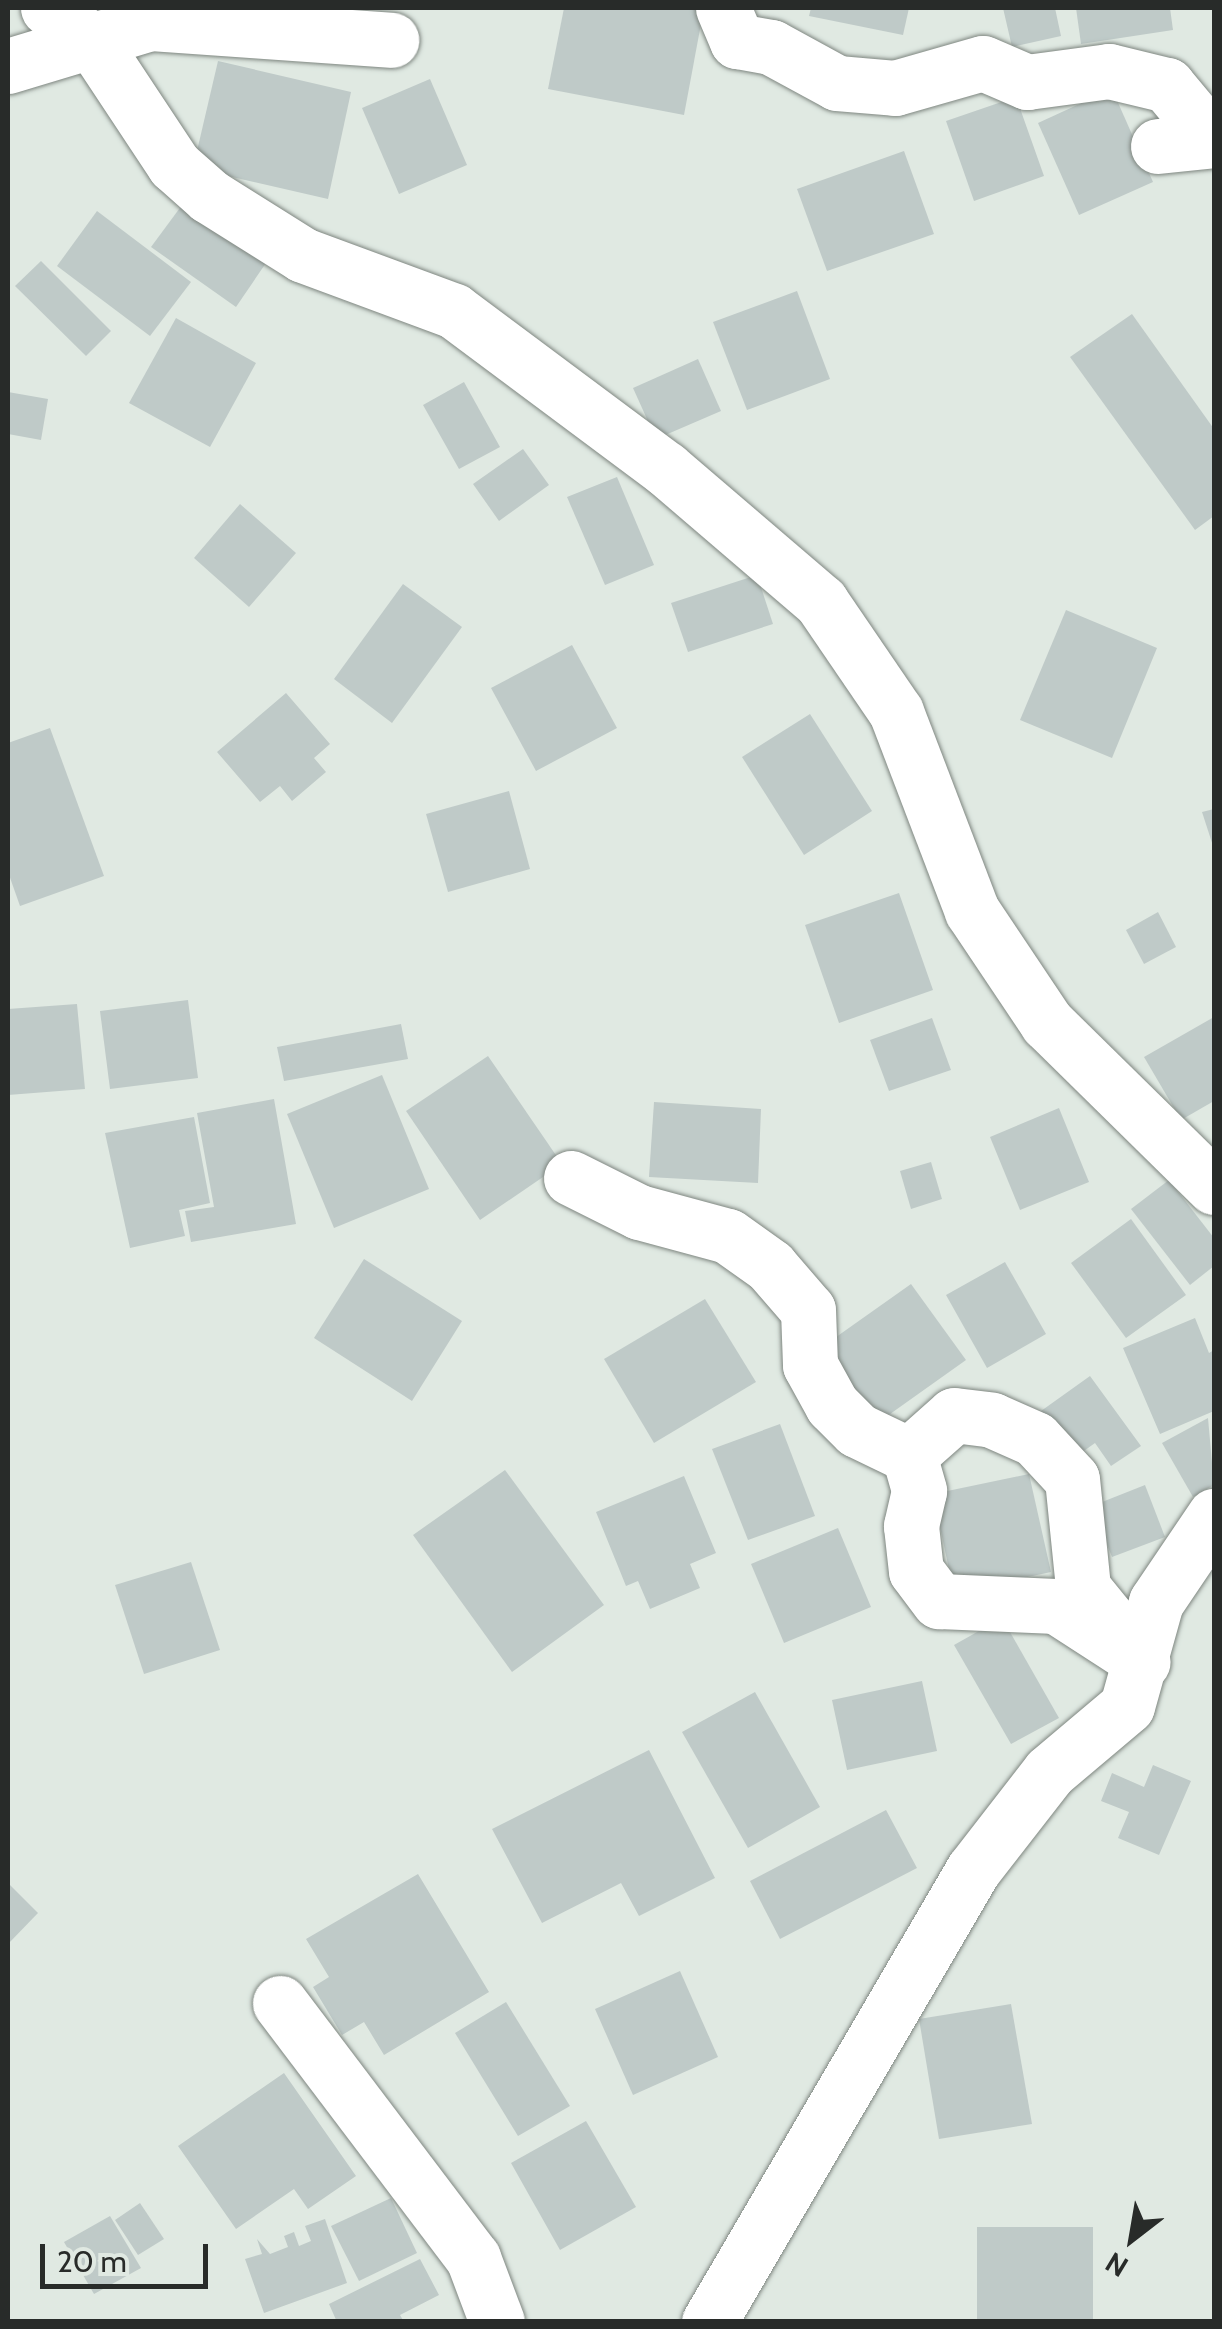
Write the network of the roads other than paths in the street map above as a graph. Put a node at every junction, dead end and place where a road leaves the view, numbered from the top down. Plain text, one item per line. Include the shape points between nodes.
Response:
1 (48, 8) edge
2 (723, 8) edge
3 (92, 40) junction
4 (390, 40) dead end
5 (8, 66) edge
6 (1213, 139) edge
7 (1158, 146) dead end
8 (571, 1178) dead end
9 (1214, 1187) edge
10 (909, 1455) junction
11 (1214, 1516) edge
12 (1143, 1662) junction
13 (280, 2003) dead end
14 (497, 2322) edge
15 (709, 2322) edge

1 - 3 street
2 - 6 street via 737,41 771,48 837,83 895,88 983,62 1028,82 1109,71 1167,85
3 - 4 street via 150,23
3 - 5 street
3 - 9 street via 174,165 208,196 303,254 454,311 666,470 820,602 896,712 972,911 1036,1007 1144,1126
6 - 7 street
8 - 10 street via 639,1212 728,1236 770,1266 808,1310 810,1364 832,1405 858,1430
10 - 12 street via 919,1491 911,1526 916,1571 939,1601 1056,1606
10 - 12 street via 954,1415 992,1420 1035,1439 1072,1479 1083,1588
11 - 12 street via 1156,1602
12 - 15 street via 1127,1706 1050,1772 973,1870
13 - 14 street via 473,2258

